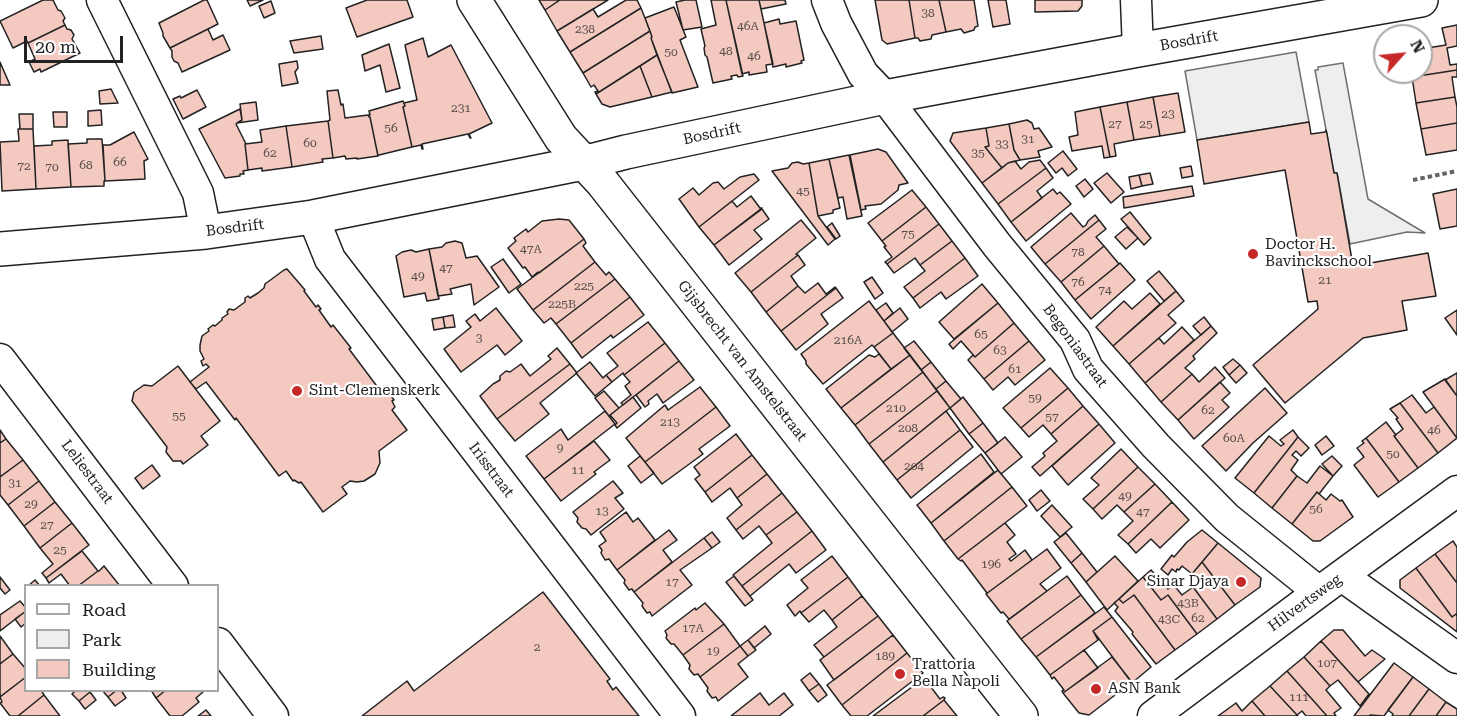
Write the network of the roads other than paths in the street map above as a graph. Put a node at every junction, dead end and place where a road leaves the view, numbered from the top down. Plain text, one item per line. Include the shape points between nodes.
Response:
1 (102, 0) edge
2 (474, 0) edge
3 (827, 0) edge
4 (1136, 0) edge
5 (1421, 0) edge
6 (1138, 50) junction
7 (885, 98) junction
8 (583, 163) junction
9 (313, 217) junction
10 (206, 232) junction
11 (0, 249) edge
12 (0, 359) edge
13 (1457, 491) edge
14 (172, 584) edge
15 (1330, 584) junction
16 (219, 644) edge
17 (1457, 658) edge
18 (273, 716) edge
19 (680, 716) edge
20 (1021, 716) edge
21 (1153, 716) edge

1 - 10 street via 198,193
2 - 8 street, Gijsbrecht van Amstelstraat via 561,138
3 - 7 street, Begoniastraat via 863,74
4 - 6 street
5 - 6 street, Bosdrift
6 - 7 street, Bosdrift
7 - 8 street, Bosdrift
7 - 15 street, Begoniastraat via 1075,340 1088,369 1156,446 1227,518
8 - 9 street, Bosdrift
8 - 20 street, Gijsbrecht van Amstelstraat via 602,182
9 - 10 street, Bosdrift
9 - 19 street, Irisstraat via 330,259
10 - 11 street, Bosdrift
12 - 14 street, Leliestraat
13 - 15 street, Hilvertsweg
15 - 17 street, Begoniastraat
15 - 21 street, Hilvertsweg
16 - 18 street

